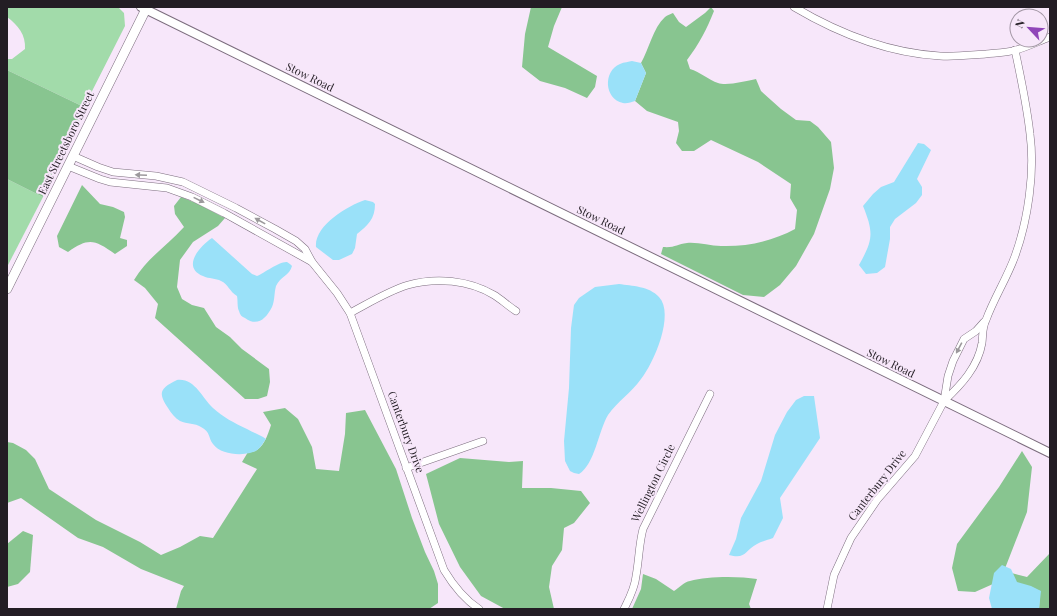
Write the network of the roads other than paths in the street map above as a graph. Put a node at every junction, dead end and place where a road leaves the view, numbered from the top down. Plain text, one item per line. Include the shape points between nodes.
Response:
1 (794, 7) edge
2 (145, 8) edge
3 (1050, 37) edge
4 (1015, 50) junction
5 (73, 156) junction
6 (68, 166) junction
7 (190, 186) junction
8 (187, 194) junction
9 (236, 208) junction
10 (231, 216) junction
11 (275, 229) junction
12 (270, 238) junction
13 (312, 262) junction
14 (7, 289) edge
15 (516, 311) dead end
16 (350, 313) junction
17 (985, 320) junction
18 (710, 394) dead end
19 (944, 400) junction
20 (482, 441) dead end
21 (1050, 453) edge
22 (406, 468) junction
23 (479, 609) edge
24 (624, 609) edge
25 (827, 609) edge

1 - 4 street via 865,41 906,52 941,56
2 - 5 main road, East Streetsboro Street
2 - 19 street, Stow Road
3 - 4 street
4 - 17 street, Canterbury Drive via 1030,135 1032,160 1028,203 1015,257
5 - 6 main road, East Streetsboro Street
7 -> 5 street, Canterbury Drive via 169,178 113,172
6 - 8 street, Canterbury Drive via 100,180 167,188
6 - 14 main road, East Streetsboro Street
7 - 8 street
7 - 9 street, Canterbury Drive
8 -> 10 street, Canterbury Drive
9 - 10 street
11 -> 9 street, Canterbury Drive
10 - 12 street, Canterbury Drive
11 - 12 street
11 - 13 street, Canterbury Drive via 301,246
12 - 13 street, Canterbury Drive
13 - 16 street, Canterbury Drive
15 - 16 street via 482,289 443,280 408,285
16 - 22 street, Canterbury Drive
17 -> 19 street, Canterbury Drive via 976,331 964,339 948,376
17 - 19 street, Canterbury Drive via 982,344 975,364 966,379
18 - 24 street, Wellington Circle via 646,522 639,546 636,577
19 - 21 street, Stow Road
19 - 25 street, Canterbury Drive via 915,456 877,500 851,538 834,576
20 - 22 street
22 - 23 street, Canterbury Drive via 444,570 459,592

